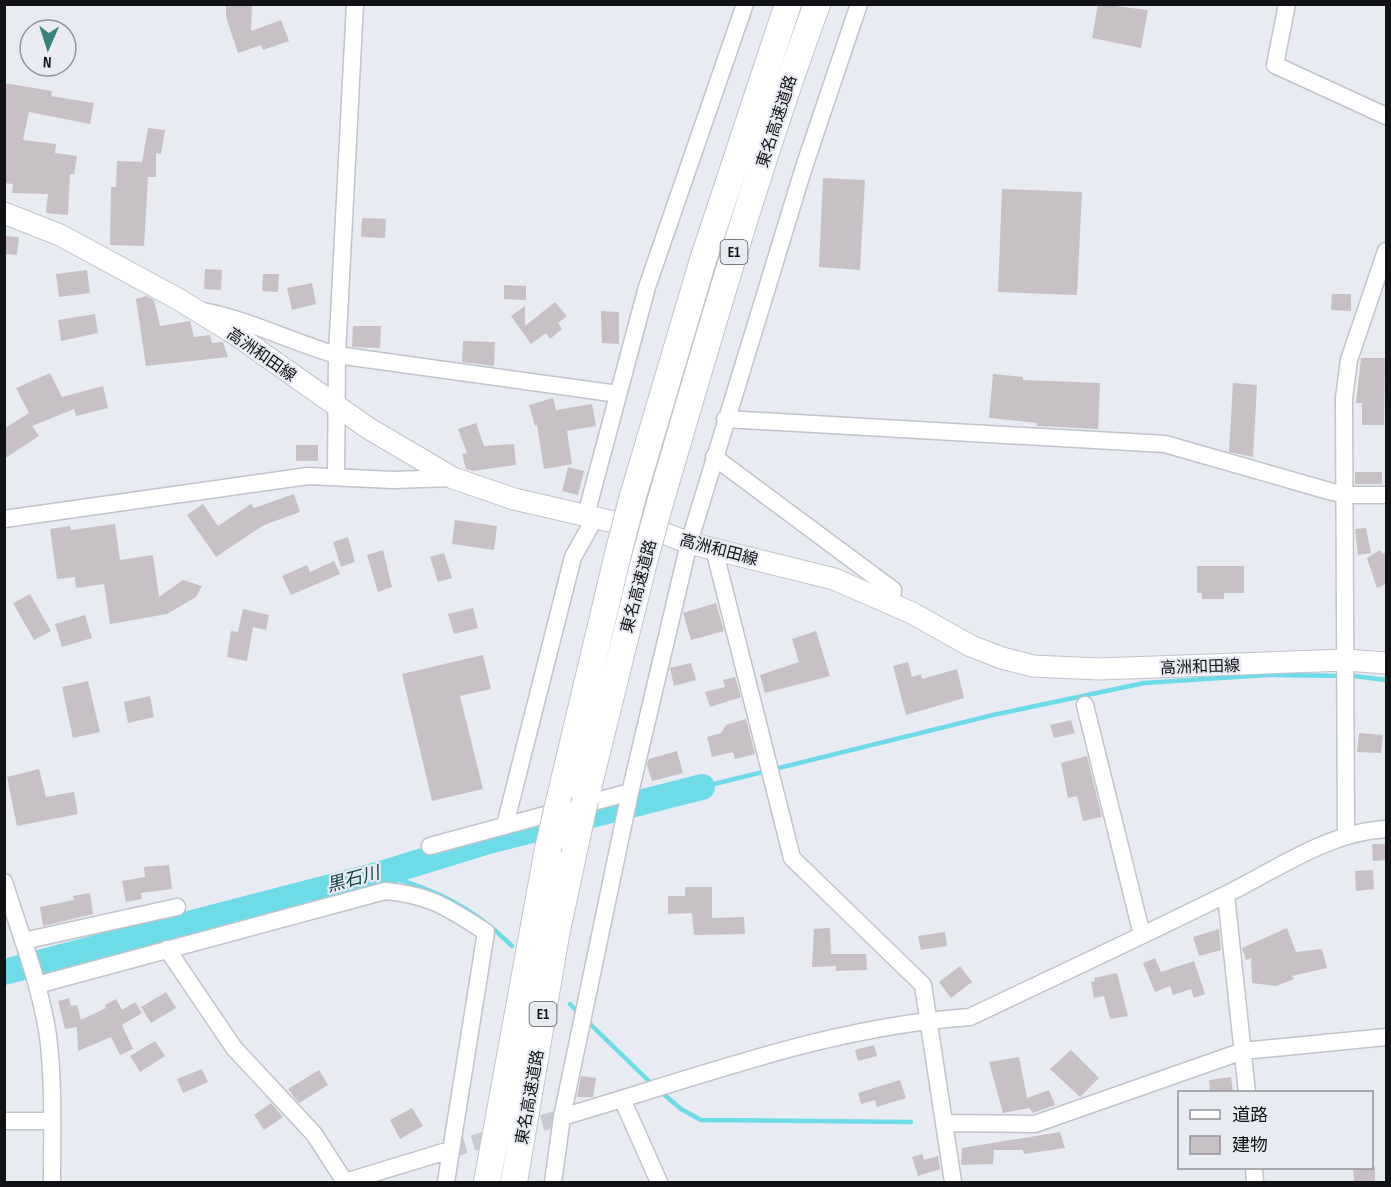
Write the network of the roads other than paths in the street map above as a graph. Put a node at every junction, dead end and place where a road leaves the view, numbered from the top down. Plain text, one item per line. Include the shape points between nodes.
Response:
1 (355, 4) edge
2 (745, 4) edge
3 (788, 4) edge
4 (817, 4) edge
5 (859, 4) edge
6 (1287, 4) edge
7 (1386, 117) edge
8 (4, 213) edge
9 (1386, 251) edge
10 (196, 310) junction
11 (337, 355) junction
12 (618, 394) junction
13 (337, 407) junction
14 (725, 419) junction
15 (714, 457) junction
16 (336, 477) junction
17 (453, 478) junction
18 (1345, 495) junction
19 (1386, 495) edge
20 (591, 517) junction
21 (4, 519) edge
22 (689, 543) junction
23 (714, 549) junction
24 (891, 603) junction
25 (1346, 660) junction
26 (1386, 663) edge
27 (1085, 705) dead end
28 (629, 795) junction
29 (505, 825) junction
30 (1386, 829) edge
31 (1346, 836) junction
32 (430, 846) dead end
33 (4, 882) edge
34 (1226, 895) junction
35 (177, 907) dead end
36 (1142, 935) junction
37 (24, 945) junction
38 (167, 949) junction
39 (37, 983) junction
40 (929, 1020) junction
41 (1386, 1038) edge
42 (1243, 1051) junction
43 (1247, 1091) edge
44 (622, 1100) junction
45 (562, 1117) junction
46 (4, 1121) edge
47 (52, 1121) junction
48 (944, 1123) junction
49 (450, 1150) junction
50 (52, 1182) edge
51 (345, 1182) edge
52 (446, 1182) edge
53 (487, 1182) edge
54 (514, 1182) edge
55 (553, 1182) edge
56 (659, 1182) edge
57 (953, 1182) edge

1 - 11 street
2 - 12 street via 647,287
3 - 53 highway, 東名高速道路 / E1, bridge via 703,260 633,496 548,849
4 - 54 highway, 東名高速道路 / E1, bridge via 729,267 645,558 556,934
5 - 14 street
6 - 7 street via 1275,65
8 - 10 main road, 高洲和田線 via 60,235
9 - 18 street via 1349,360 1344,398
10 - 11 street via 235,317
10 - 13 main road, 高洲和田線
11 - 12 street
11 - 13 street
12 - 20 street
13 - 16 street
13 - 17 main road, 高洲和田線
14 - 15 street
14 - 18 street via 1166,444
15 - 22 street
15 - 24 street via 893,590
16 - 17 street
16 - 21 street via 308,476
17 - 20 main road, 高洲和田線 via 514,499
18 - 19 street
18 - 25 street
20 - 22 main road, 高洲和田線
20 - 29 street via 573,557
22 - 23 main road, 高洲和田線
22 - 28 street
23 - 24 main road, 高洲和田線 via 834,579
23 - 40 street via 792,858 923,985
24 - 25 main road, 高洲和田線 via 971,646 1033,666 1099,669
25 - 26 main road, 高洲和田線
25 - 31 street
27 - 36 street
28 - 29 street
28 - 45 street
29 - 32 street
30 - 31 street
31 - 34 street
33 - 37 street
34 - 36 street
34 - 42 street
35 - 37 street
36 - 40 street via 970,1017
37 - 39 street
38 - 39 street
38 - 49 street via 385,891 416,894 447,907 486,932
38 - 51 street via 234,1048 314,1134
39 - 47 street via 48,1036
40 - 44 street via 817,1041
40 - 48 street
41 - 42 street
42 - 43 street
42 - 48 street via 1035,1124
44 - 45 street
44 - 56 street
45 - 55 street
46 - 47 street
47 - 50 street
48 - 57 street
49 - 51 street
49 - 52 street

